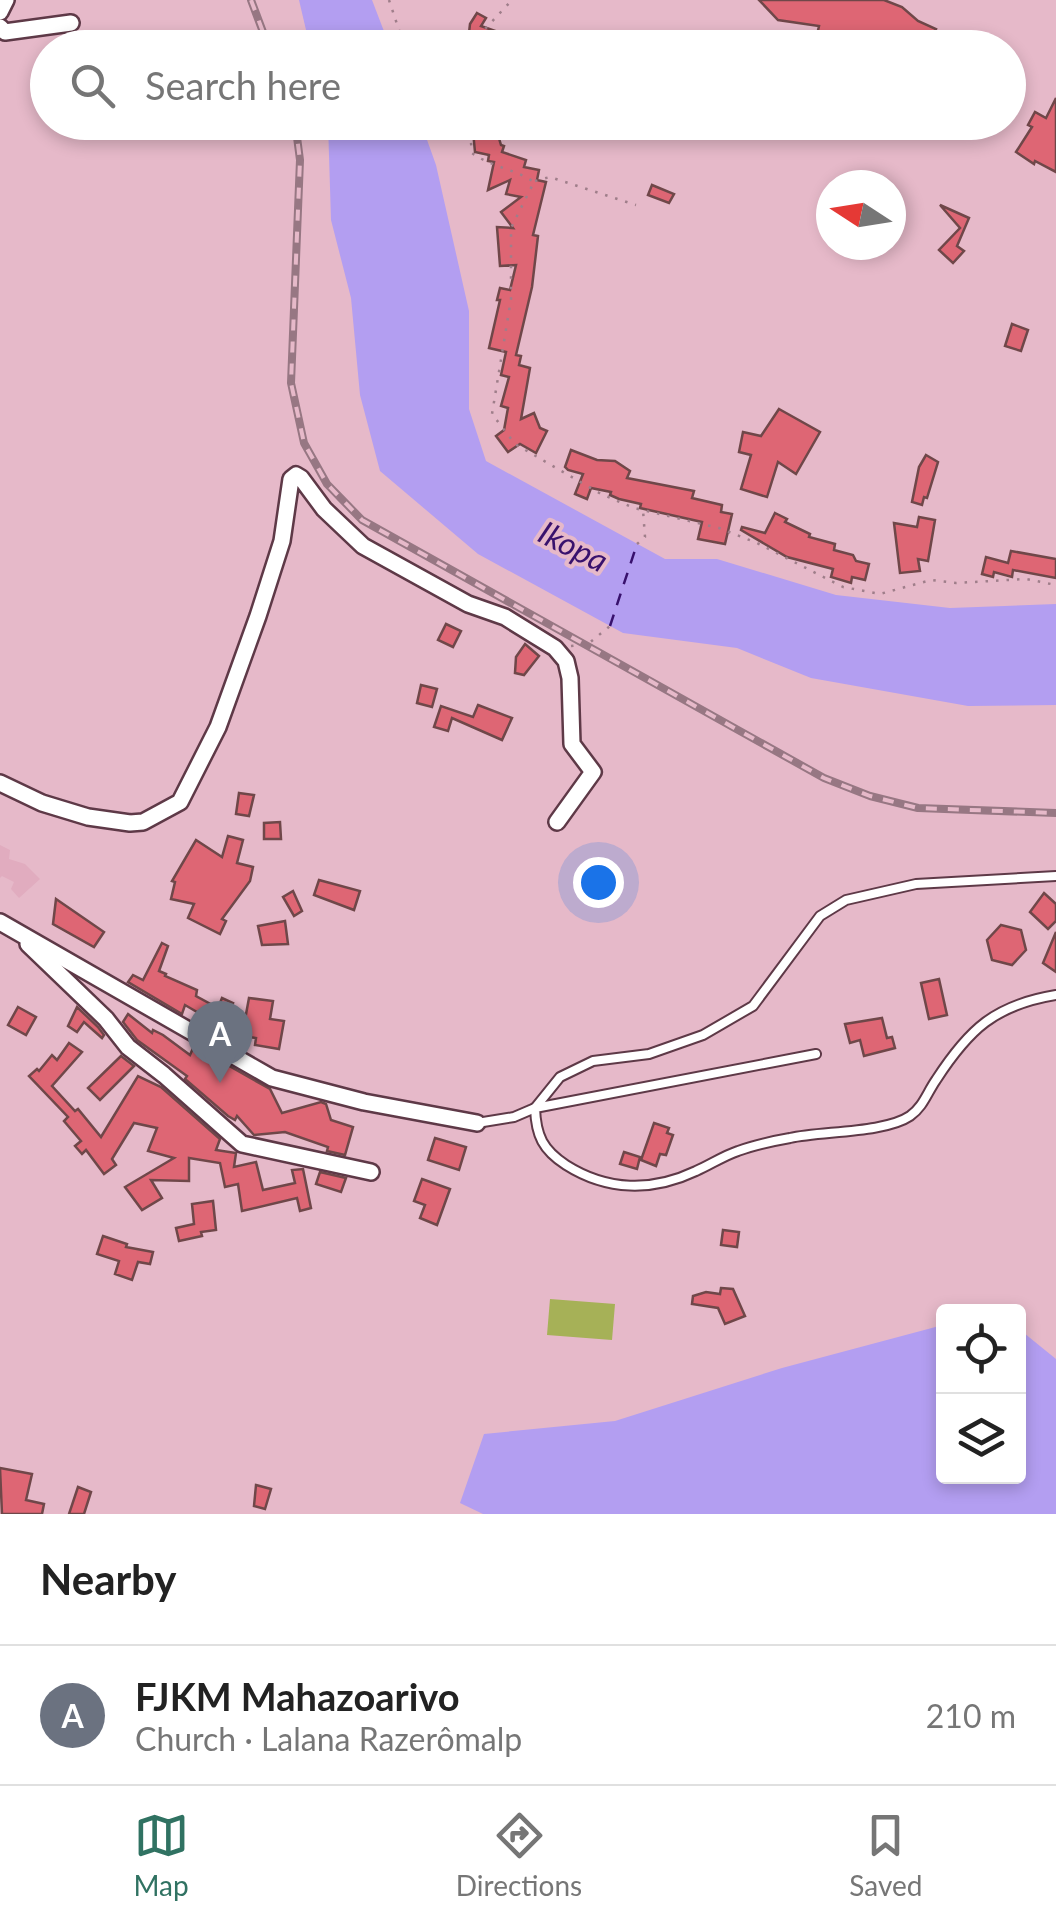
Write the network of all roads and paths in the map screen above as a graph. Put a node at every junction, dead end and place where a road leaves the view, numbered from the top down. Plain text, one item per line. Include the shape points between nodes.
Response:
1 (6, 0) edge
2 (390, 0) edge
3 (512, 0) edge
4 (0, 12) edge
5 (72, 23) dead end
6 (0, 26) edge
7 (399, 30) edge
8 (485, 30) edge
9 (471, 140) edge
10 (534, 182) junction
11 (636, 204) dead end
12 (642, 510) junction
13 (637, 544) dead end
14 (1056, 585) edge
15 (610, 626) dead end
16 (555, 648) junction
17 (0, 783) edge
18 (558, 822) dead end
19 (1056, 876) edge
20 (7, 926) edge
21 (1056, 996) edge
22 (816, 1054) dead end
23 (535, 1108) junction
24 (477, 1123) joint
25 (371, 1172) dead end

1 - 4 street
2 - 7 path
3 - 8 path
5 - 6 street via 4,32
9 - 10 path via 472,153
10 - 11 path via 550,177
10 - 12 path via 511,228 511,300 492,414 515,444
12 - 13 path via 645,537
12 - 14 path via 719,528 843,587 880,594 931,580
15 - 16 path via 588,644
16 - 17 street via 363,546 296,475 282,541 218,727 180,802 130,823 57,808
16 - 18 street via 570,678 572,744 593,772
19 - 23 lane via 916,884 846,900 820,916 752,1006 649,1054 593,1061 560,1077
20 - 24 street via 272,1078
20 - 25 street via 128,1048 242,1144
21 - 23 lane via 1026,1000 995,1015 955,1050 921,1108 906,1119 736,1151 664,1184 634,1188 579,1174 550,1156
22 - 23 lane
23 - 24 lane

